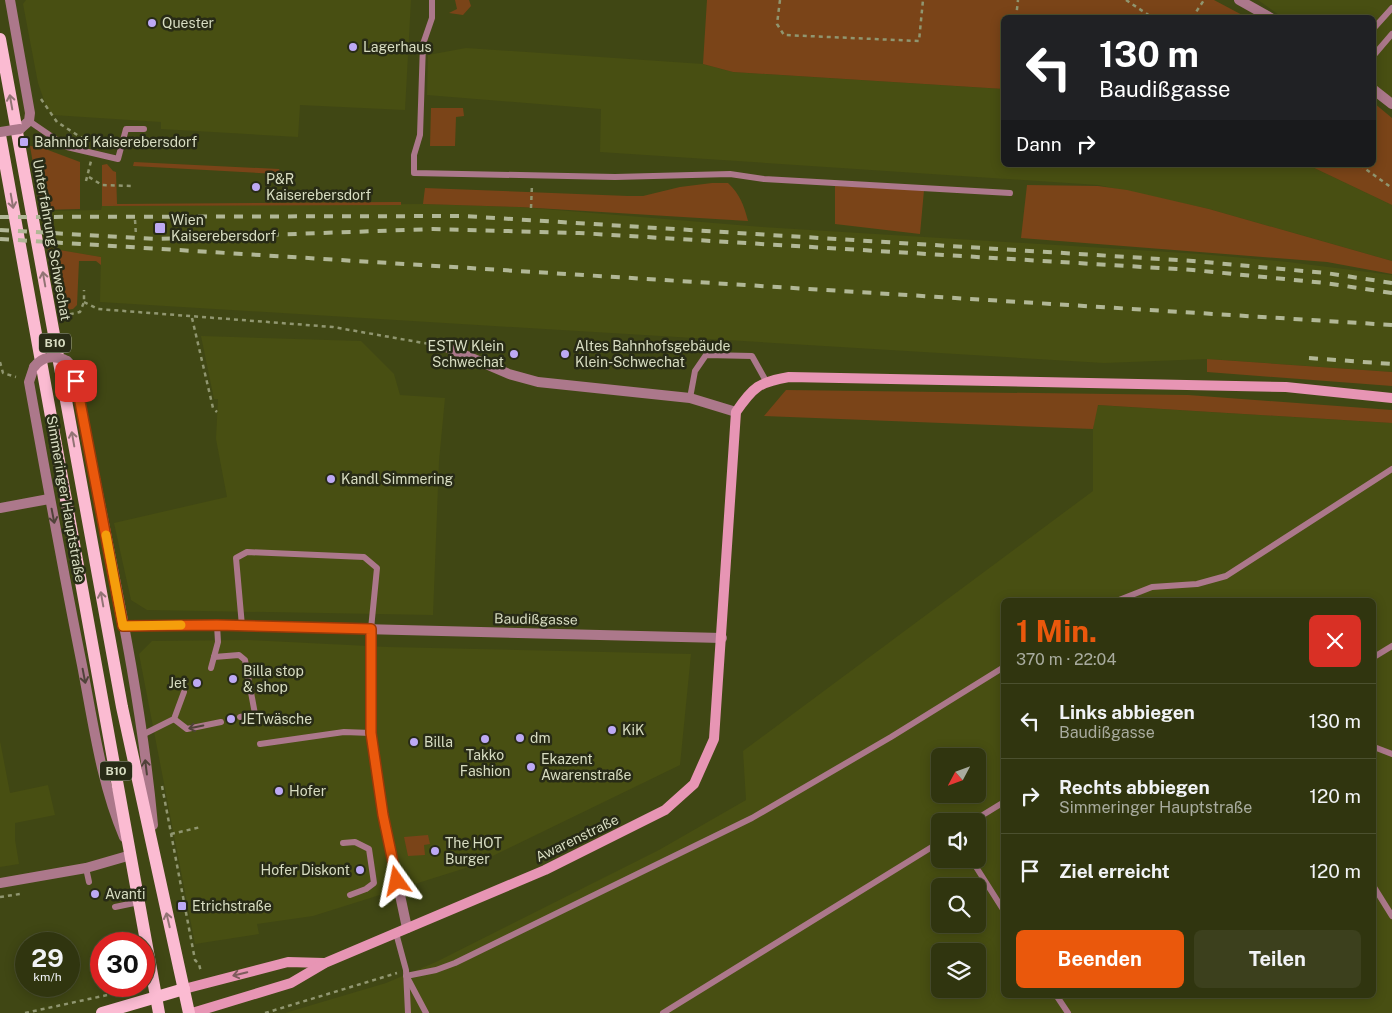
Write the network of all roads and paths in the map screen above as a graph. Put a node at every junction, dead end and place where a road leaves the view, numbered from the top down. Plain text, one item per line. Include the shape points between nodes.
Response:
1 (10, 0) edge
2 (432, 0) edge
3 (780, 0) edge
4 (923, 0) edge
5 (1018, 0) edge
6 (1126, 0) edge
7 (1204, 0) edge
8 (1239, 0) edge
9 (1392, 8) edge
10 (1016, 15) edge
11 (1148, 15) edge
12 (1194, 15) edge
13 (1266, 15) edge
14 (1376, 26) edge
15 (1392, 34) edge
16 (0, 39) edge
17 (1376, 53) edge
18 (1376, 92) edge
19 (40, 98) dead end
20 (1392, 104) edge
21 (26, 124) junction
22 (144, 130) dead end
23 (0, 134) edge
24 (91, 154) junction
25 (1363, 167) edge
26 (89, 177) junction
27 (86, 181) dead end
28 (131, 186) dead end
29 (1392, 188) edge
30 (1010, 193) dead end
31 (531, 195) dead end
32 (531, 207) dead end
33 (135, 220) dead end
34 (136, 235) dead end
35 (84, 290) dead end
36 (84, 302) junction
37 (192, 318) junction
38 (64, 323) dead end
39 (446, 347) joint
40 (0, 362) edge
41 (16, 377) dead end
42 (766, 380) junction
43 (690, 398) junction
44 (1392, 398) edge
45 (217, 412) dead end
46 (736, 412) junction
47 (1392, 469) edge
48 (50, 498) junction
49 (0, 508) edge
50 (1124, 598) edge
51 (217, 625) junction
52 (123, 626) junction
53 (242, 626) junction
54 (371, 629) junction
55 (722, 638) junction
56 (1392, 646) edge
57 (1376, 656) edge
58 (214, 657) junction
59 (211, 668) dead end
60 (1001, 669) edge
61 (117, 683) joint
62 (184, 692) dead end
63 (240, 717) dead end
64 (174, 720) junction
65 (221, 722) dead end
66 (371, 733) junction
67 (142, 735) junction
68 (260, 744) dead end
69 (1376, 748) edge
70 (1392, 754) edge
71 (160, 778) dead end
72 (1001, 804) edge
73 (986, 813) edge
74 (201, 827) dead end
75 (171, 834) junction
76 (343, 843) dead end
77 (931, 848) edge
78 (131, 855) junction
79 (86, 868) junction
80 (157, 868) junction
81 (977, 868) edge
82 (89, 882) dead end
83 (0, 883) edge
84 (1376, 890) edge
85 (20, 894) dead end
86 (350, 895) dead end
87 (0, 897) edge
88 (138, 902) junction
89 (1001, 906) edge
90 (115, 907) dead end
91 (1392, 916) edge
92 (407, 928) junction
93 (143, 932) edge
94 (396, 933) junction
95 (325, 963) junction
96 (406, 973) junction
97 (203, 984) junction
98 (184, 989) junction
99 (98, 997) edge
100 (155, 997) junction
101 (1058, 998) edge
102 (25, 1013) edge
103 (102, 1013) edge
104 (159, 1013) edge
105 (190, 1013) edge
106 (265, 1013) edge
107 (408, 1013) edge
108 (426, 1013) edge
109 (663, 1013) edge
110 (1068, 1013) edge

1 - 21 street via 30,112
2 - 30 lane via 432,18 423,44 420,136 414,155 414,173 615,177 730,174 764,179
3 - 4 path via 777,24 784,34 920,41
5 - 10 path
6 - 11 path
7 - 12 path
8 - 13 street
9 - 14 lane
15 - 17 lane
61 -> 16 main road, Unterfahrung Schwechat / B10
18 - 20 street
19 - 24 path via 57,122 94,143
21 - 23 street, bridge via 13,132
21 - 24 lane via 67,147
22 - 24 lane via 126,129 118,159
23 -> 78 main road, Simmeringer Hauptstraße / B10
24 - 26 path
25 - 29 path
26 - 27 path
26 - 28 path via 102,185
31 - 32 path
33 - 34 path
35 - 36 path
36 - 37 path via 98,309
36 - 38 path via 80,312 62,316
37 - 39 path via 333,327
37 - 45 path via 213,408
39 - 43 street via 509,374 538,382
40 - 41 path via 3,373
42 - 43 lane via 752,356 706,355 695,371
42 - 44 street via 789,377 1286,387
42 - 46 street via 748,394
43 - 46 street
46 - 55 street
47 - 50 lane via 1226,576 1197,584 1152,586
48 - 49 street
48 - 52 street, Simmeringer Hauptstraße, bridge via 29,382 34,367 46,358 67,361 74,368
48 -> 78 street, Simmeringer Hauptstraße via 113,813
51 - 52 street, Baudißgasse
51 - 53 street, Baudißgasse
51 - 58 lane via 218,642
52 - 67 street, Simmeringer Hauptstraße
53 - 54 street, Baudißgasse
53 - 54 lane via 236,558 247,552 364,557 377,568
54 - 55 street, Baudißgasse
54 - 66 street
55 - 92 street, Awarenstraße via 714,739 694,784 665,810 545,870
56 - 57 lane
58 - 59 lane
58 - 63 lane via 239,655 245,660 255,714
60 - 96 lane via 752,818 463,959 436,970
61 - 80 main road, Simmeringer Hauptstraße / B10
62 - 64 lane
65 -> 64 lane via 187,729
64 - 67 lane
66 - 68 lane via 344,732
66 - 92 street via 383,815
80 -> 67 street, Simmeringer Hauptstraße
69 - 70 lane
71 - 75 path
72 - 73 lane
74 - 75 path
75 - 97 path via 194,960 200,964
76 - 86 lane via 355,842 369,849 374,883
77 - 109 lane
78 - 79 street
78 - 88 main road, Simmeringer Hauptstraße / B10
79 - 82 lane
79 - 83 street
98 -> 80 main road, Simmeringer Hauptstraße / B10
81 - 89 lane
84 - 91 lane
85 - 87 path
88 - 90 lane
88 - 93 main road, Simmeringer Hauptstraße / B10
92 - 94 street, Awarenstraße
94 - 95 street, Awarenstraße
94 - 96 lane
95 -> 97 street, Awarenstraße via 288,962
95 - 105 street, Awarenstraße via 291,983
96 - 106 path
96 - 107 lane
96 - 108 lane
97 - 98 street, Awarenstraße
98 - 100 main road
98 - 105 main road, Simmeringer Hauptstraße / B10
99 - 102 path
100 - 103 main road
100 - 104 main road, Simmeringer Hauptstraße / B10
101 - 110 lane

